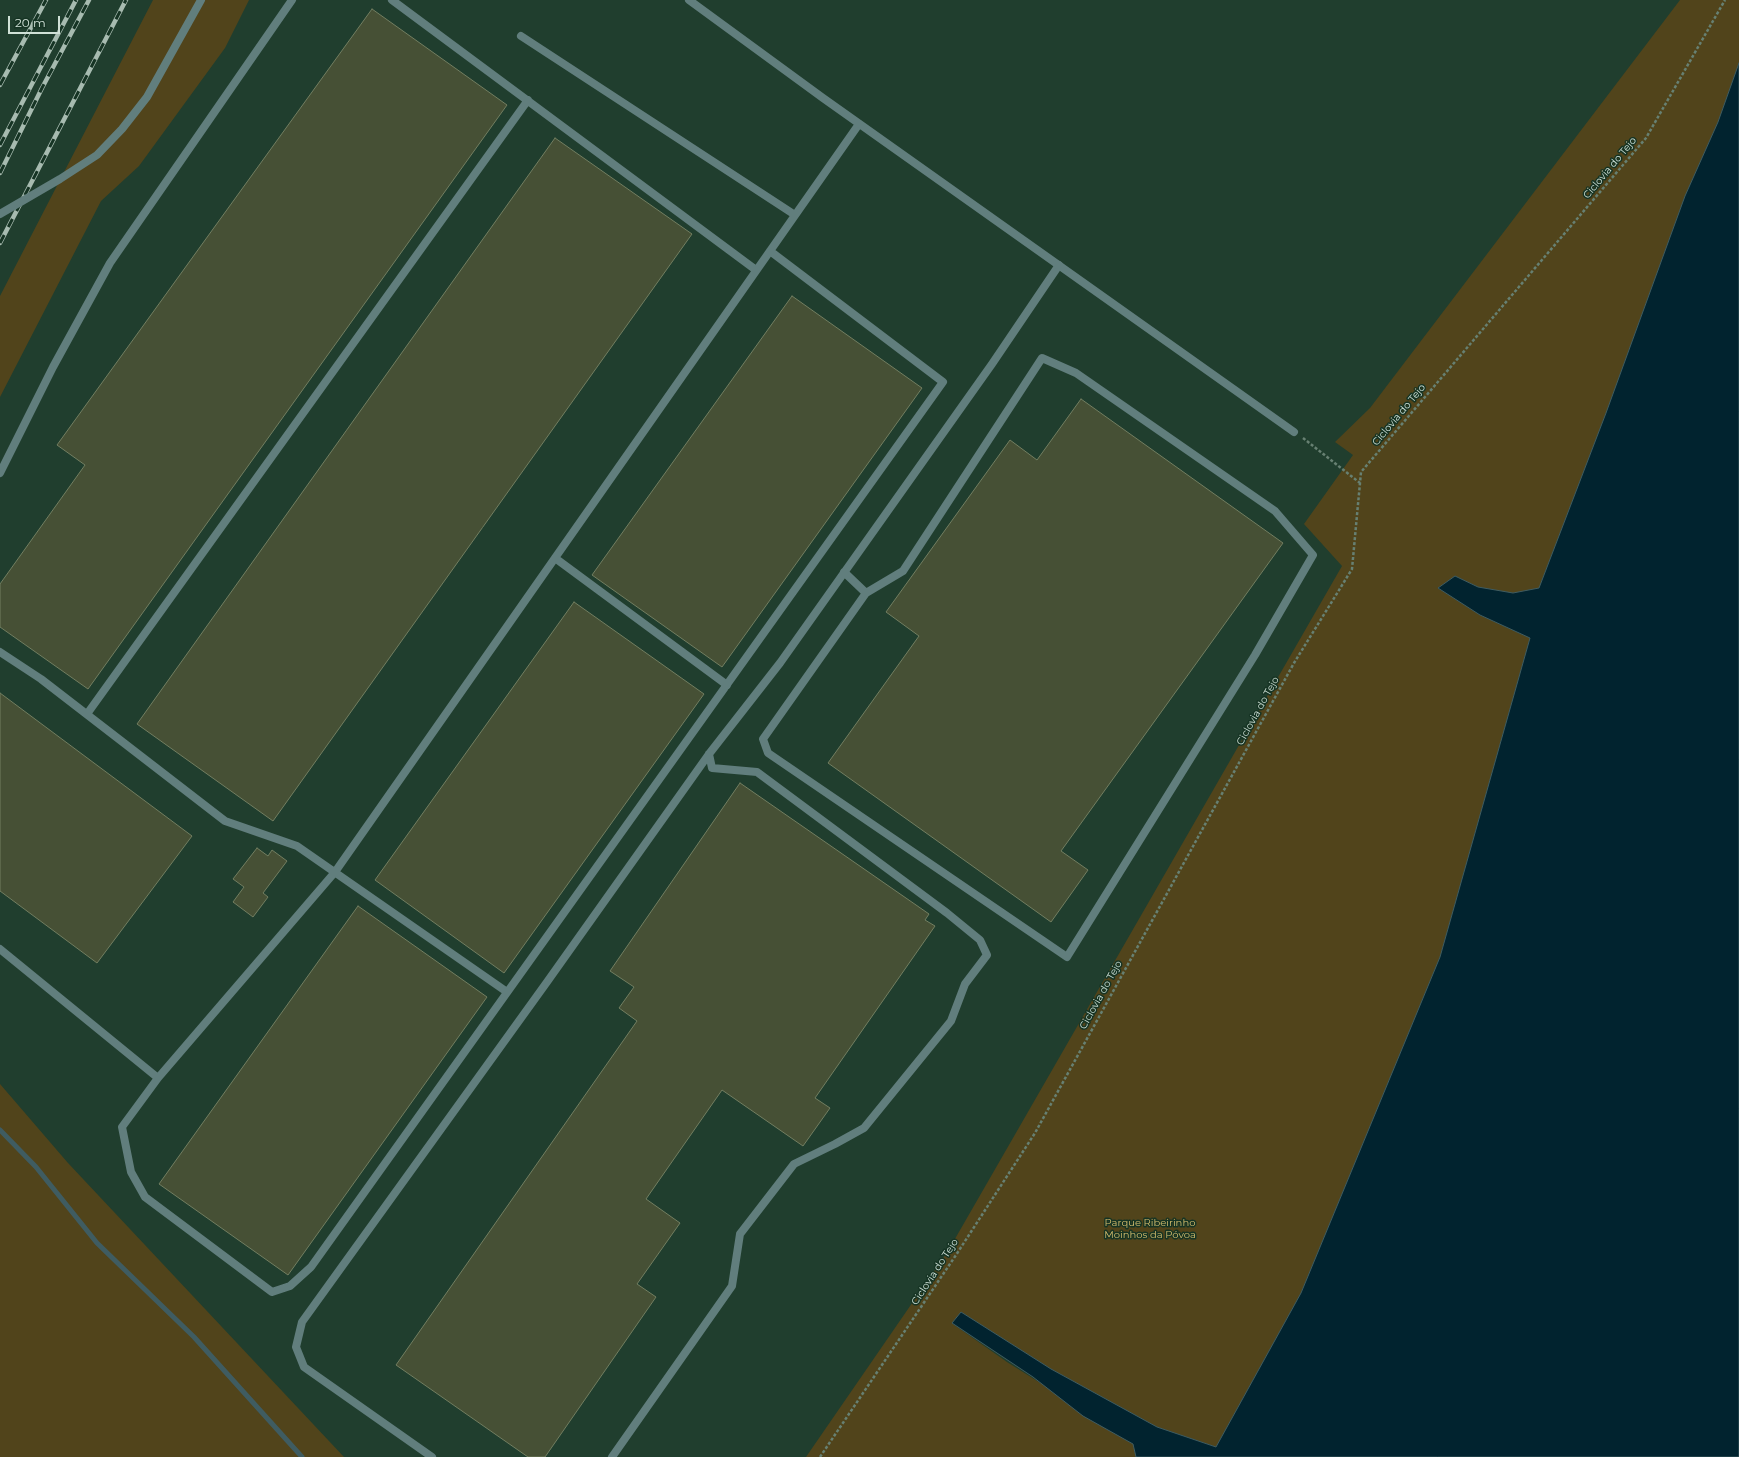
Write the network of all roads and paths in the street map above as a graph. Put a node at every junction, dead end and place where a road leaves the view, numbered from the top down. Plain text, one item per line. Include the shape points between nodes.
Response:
1 (201, 0) edge
2 (292, 0) edge
3 (392, 0) edge
4 (689, 0) edge
5 (1725, 0) edge
6 (522, 36) dead end
7 (528, 100) junction
8 (859, 124) junction
9 (0, 214) edge
10 (795, 215) junction
11 (770, 251) junction
12 (1059, 266) junction
13 (756, 270) junction
14 (1294, 432) joint
15 (0, 473) edge
16 (1360, 484) junction
17 (555, 558) junction
18 (844, 572) junction
19 (866, 593) junction
20 (0, 652) edge
21 (727, 685) junction
22 (87, 714) junction
23 (709, 754) junction
24 (335, 872) junction
25 (0, 949) edge
26 (507, 992) junction
27 (158, 1078) junction
28 (432, 1457) edge
29 (612, 1457) edge
30 (820, 1457) edge

1 - 9 street, bridge via 147,97 122,129 97,155 60,180
2 - 15 street via 110,263 53,367
3 - 7 street
4 - 8 street
5 - 16 path, Ciclovia do Tejo via 1646,138 1361,472
6 - 10 street
7 - 13 street
7 - 22 street
8 - 10 street
8 - 12 street
10 - 11 street
11 - 13 street
11 - 21 street via 943,382
12 - 14 street
12 - 18 street
13 - 17 street
14 - 16 path
16 - 30 path, Ciclovia do Tejo via 1352,569 1294,663 1035,1133
17 - 21 street
17 - 24 street
18 - 19 street
18 - 23 street via 780,663
19 - 19 street via 903,571 1042,358 1076,373 1274,511 1313,555 1255,655 1067,957 768,753 763,739
20 - 22 street
21 - 26 street
22 - 24 street via 225,821 297,846
23 - 28 street via 302,1322 296,1348 304,1367
23 - 29 street via 712,768 757,772 947,913 980,940 987,955 965,984 951,1021 864,1128 794,1164 740,1234 732,1286
24 - 26 street
24 - 27 street
25 - 27 street
26 - 27 street via 311,1267 290,1286 272,1292 145,1197 131,1172 122,1126

